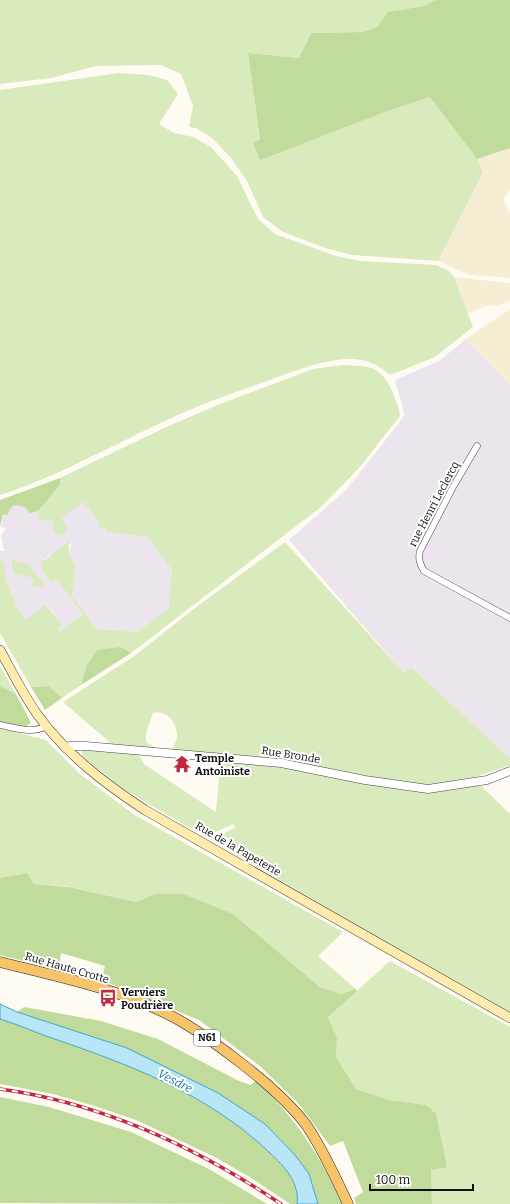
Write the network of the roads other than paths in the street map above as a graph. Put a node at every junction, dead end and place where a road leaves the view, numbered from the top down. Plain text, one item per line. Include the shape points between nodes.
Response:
1 (477, 446) dead end
2 (510, 618) edge
3 (0, 650) edge
4 (0, 725) edge
5 (46, 726) junction
6 (65, 748) junction
7 (510, 771) edge
8 (0, 962) edge
9 (510, 1018) edge
10 (348, 1204) edge

1 - 2 street, rue Henri Leclercq via 418,557 424,571
3 - 5 main road, Rue de la Papeterie via 29,702
4 - 5 street via 29,730 40,730
5 - 6 main road, Rue de la Papeterie
6 - 7 street, Rue Bronde via 70,746 144,750 281,763 364,780 428,789 487,780
6 - 9 main road, Rue de la Papeterie via 112,789 145,810
8 - 10 main road, Rue Haute Crotte / N61 via 62,977 134,999 183,1022 209,1039 266,1082 306,1126 334,1173

